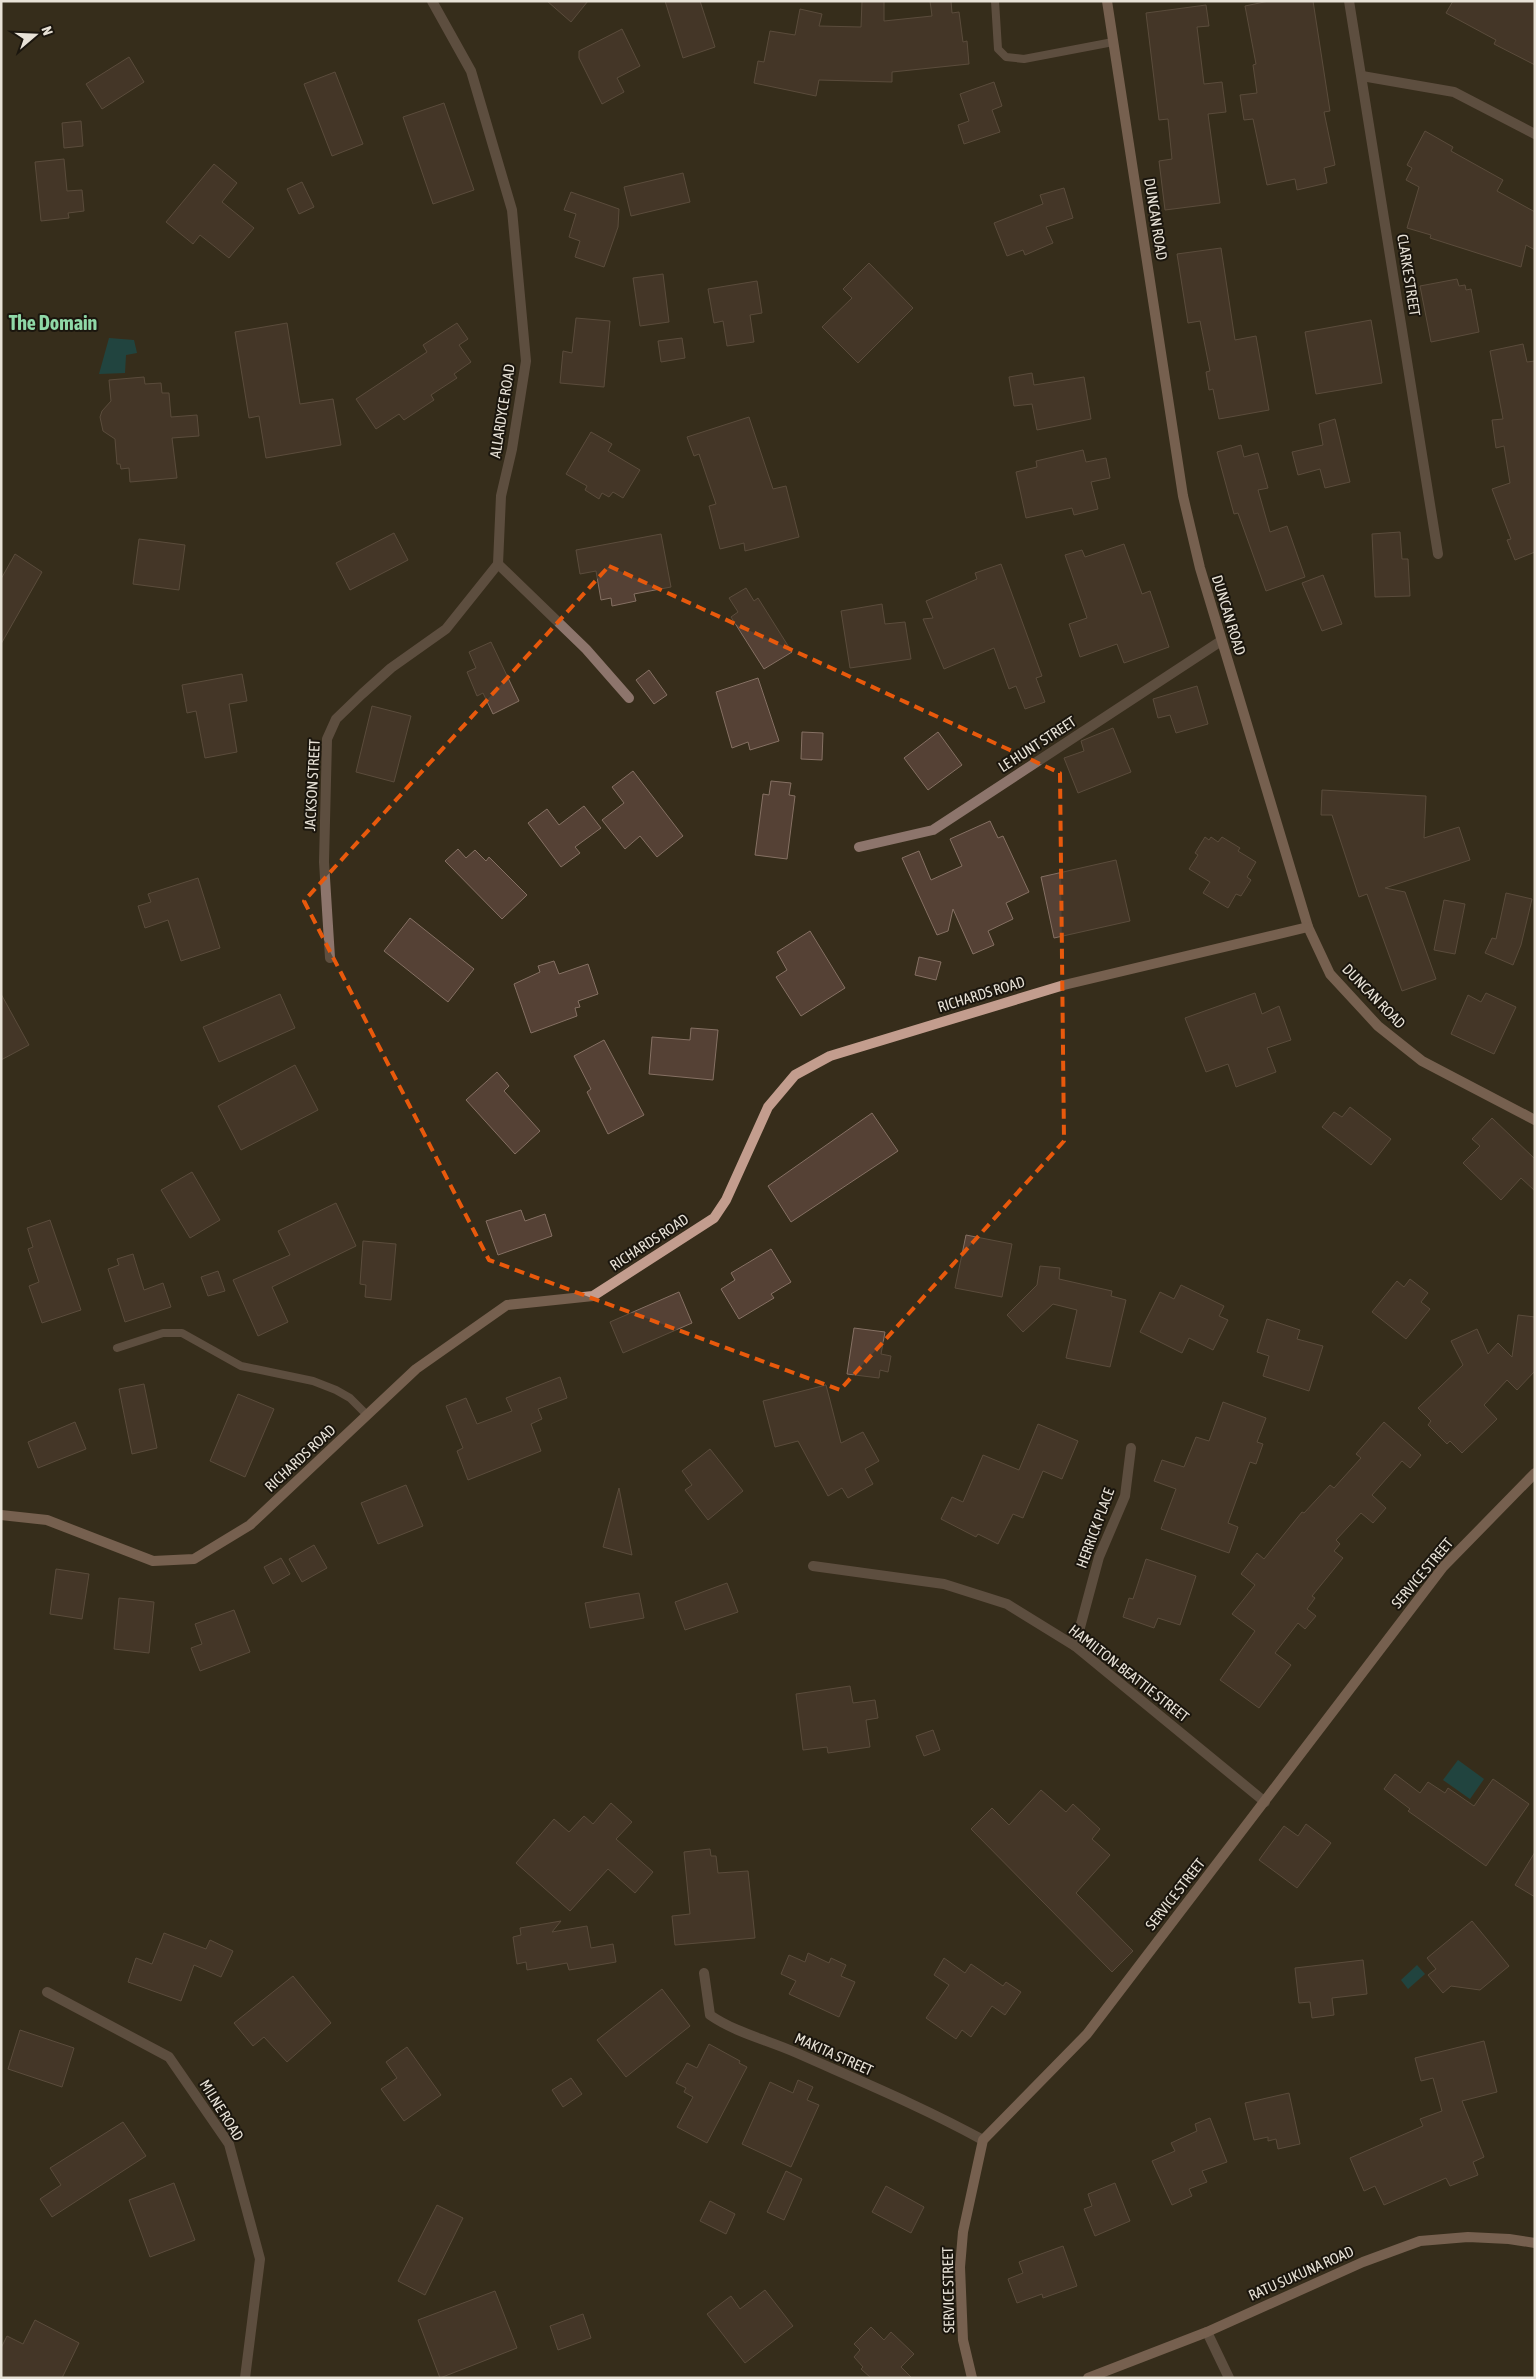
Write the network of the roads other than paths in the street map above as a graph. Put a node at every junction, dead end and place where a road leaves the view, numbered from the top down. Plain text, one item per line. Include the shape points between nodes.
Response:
1 (432, 1) edge
2 (995, 1) edge
3 (1107, 1) edge
4 (1349, 1) edge
5 (1113, 42) junction
6 (1362, 76) junction
7 (1535, 134) edge
8 (1438, 554) dead end
9 (498, 564) junction
10 (1221, 641) junction
11 (629, 698) dead end
12 (859, 847) dead end
13 (1308, 927) junction
14 (330, 958) dead end
15 (1535, 1120) edge
16 (117, 1348) dead end
17 (366, 1415) junction
18 (1131, 1448) dead end
19 (1535, 1473) edge
20 (1, 1515) edge
21 (813, 1566) dead end
22 (1075, 1646) junction
23 (1265, 1802) junction
24 (704, 1974) dead end
25 (47, 1992) dead end
26 (983, 2140) junction
27 (1535, 2243) edge
28 (1207, 2332) junction
29 (245, 2378) edge
30 (972, 2378) edge
31 (1088, 2378) edge
32 (1229, 2378) edge

1 - 9 street, ALLARDYCE ROAD via 471,71 512,210 526,361 501,496
2 - 5 lane via 998,49 1006,58 1024,59
3 - 5 main road, DUNCAN ROAD
4 - 6 street, CLARKE STREET
5 - 10 main road, DUNCAN ROAD via 1184,496
6 - 7 street via 1454,92
6 - 8 street, CLARKE STREET
9 - 11 street via 586,649
9 - 14 street, JACKSON STREET via 446,629 391,668 362,694 336,720 327,739 324,862
10 - 12 street, LE HUNT STREET via 933,830
10 - 13 main road, DUNCAN ROAD
13 - 15 main road, DUNCAN ROAD via 1330,974 1378,1026 1422,1061
13 - 17 main road, RICHARDS ROAD via 1064,985 816,1063 794,1075 768,1107 726,1200 714,1218 592,1296 507,1305 416,1369
16 - 17 lane via 163,1333 182,1333 241,1366 313,1381 336,1390 350,1398
17 - 20 main road, RICHARDS ROAD via 250,1525 194,1559 153,1561 47,1520
18 - 22 street, HERRICK PLACE via 1125,1496 1099,1557
19 - 23 main road, SERVICE STREET via 1443,1568
21 - 22 street, HAMILTON-BEATTIE STREET via 944,1584 1007,1604
22 - 23 street, HAMILTON-BEATTIE STREET
23 - 26 main road, SERVICE STREET via 1087,2034
24 - 26 street, MAKITA STREET via 710,2015 726,2026 928,2110
25 - 29 street, MILNE ROAD via 169,2057 229,2144 260,2259
26 - 30 main road, SERVICE STREET via 963,2232 960,2267 963,2340
27 - 28 main road, RATU SUKUNA ROAD via 1468,2237 1420,2241 1363,2262
28 - 31 main road, RATU SUKUNA ROAD
28 - 32 street

